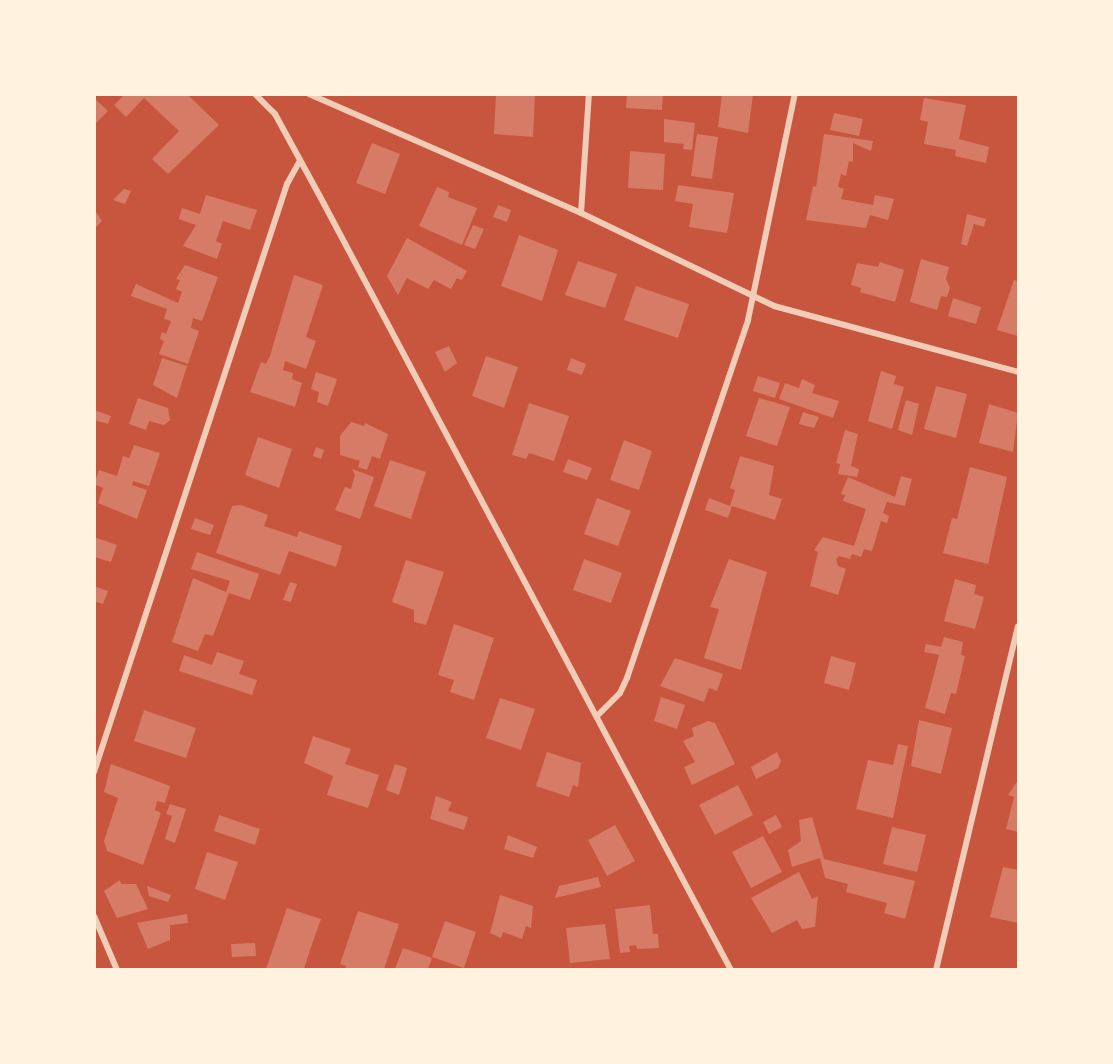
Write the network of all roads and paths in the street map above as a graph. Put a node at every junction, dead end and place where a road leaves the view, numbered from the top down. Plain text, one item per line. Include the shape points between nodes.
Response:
1 (255, 94) edge
2 (309, 94) edge
3 (589, 94) edge
4 (795, 94) edge
5 (299, 162) junction
6 (581, 213) junction
7 (754, 298) junction
8 (1018, 372) edge
9 (1018, 627) edge
10 (598, 715) junction
11 (94, 772) edge
12 (94, 916) edge
13 (117, 969) edge
14 (731, 969) edge
15 (936, 969) edge

1 - 5 street via 275,114
2 - 6 street
3 - 6 street
4 - 7 street
5 - 10 street
5 - 11 street via 287,184
6 - 7 street
7 - 8 street
7 - 10 street via 627,678 620,693
9 - 15 street
10 - 14 street
12 - 13 street

